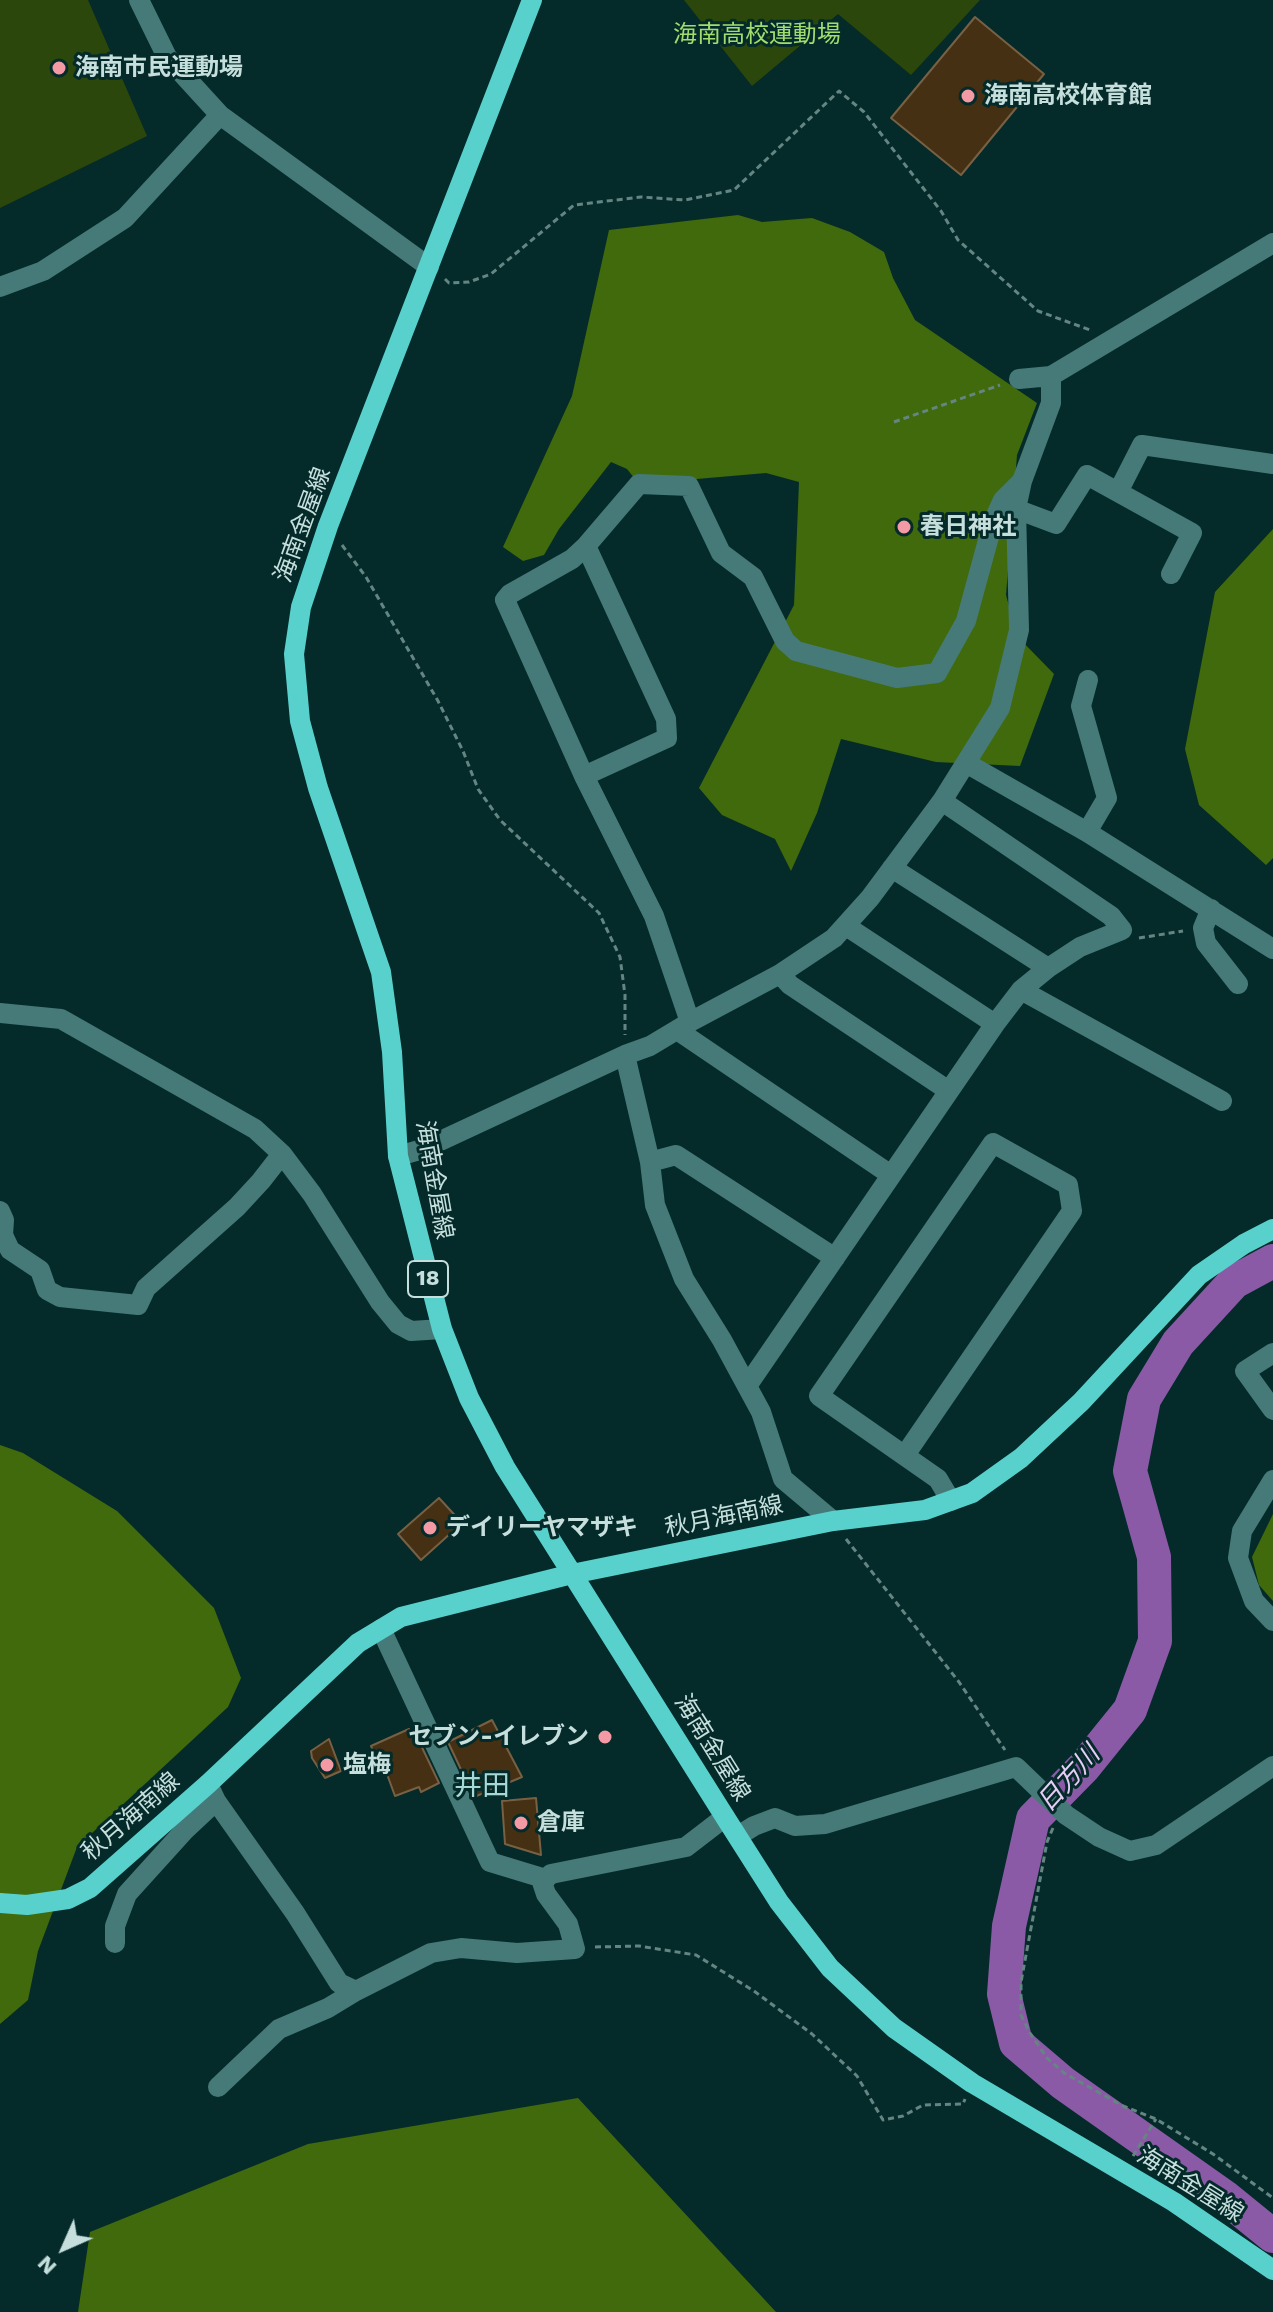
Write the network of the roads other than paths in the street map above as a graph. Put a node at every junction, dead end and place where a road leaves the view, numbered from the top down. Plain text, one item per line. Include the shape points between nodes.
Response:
1 (139, 0) edge
2 (532, 0) edge
3 (220, 115) junction
4 (1273, 243) edge
5 (429, 267) junction
6 (0, 287) edge
7 (1051, 376) junction
8 (1019, 379) road end
9 (1273, 464) edge
10 (1022, 481) junction
11 (1118, 492) junction
12 (1016, 509) junction
13 (586, 546) junction
14 (1171, 574) dead end
15 (1088, 680) dead end
16 (966, 763) junction
17 (584, 776) junction
18 (942, 801) junction
19 (1087, 832) junction
20 (892, 868) junction
21 (1207, 919) junction
22 (846, 926) junction
23 (1270, 942) edge
24 (1048, 968) junction
25 (780, 974) junction
26 (1238, 984) dead end
27 (1021, 990) junction
28 (0, 1013) edge
29 (995, 1024) junction
30 (684, 1026) junction
31 (625, 1055) junction
32 (949, 1091) junction
33 (1222, 1101) dead end
34 (282, 1154) junction
35 (398, 1156) junction
36 (650, 1162) junction
37 (891, 1175) junction
38 (0, 1211) edge
39 (1273, 1229) edge
40 (835, 1258) junction
41 (442, 1329) junction
42 (1273, 1353) edge
43 (747, 1386) junction
44 (1273, 1410) edge
45 (905, 1455) junction
46 (1273, 1480) edge
47 (951, 1501) junction
48 (833, 1521) junction
49 (572, 1574) junction
50 (1273, 1621) edge
51 (381, 1629) junction
52 (1273, 1766) edge
53 (212, 1792) junction
54 (725, 1817) junction
55 (738, 1836) junction
56 (546, 1879) junction
57 (0, 1903) edge
58 (115, 1943) dead end
59 (356, 1991) junction
60 (218, 2087) dead end
61 (1273, 2270) edge

1 - 3 street via 167,57
2 - 5 main road, 海南金屋線 / 18
3 - 5 street
3 - 6 street via 125,218 43,271
4 - 7 street
5 - 35 main road, 海南金屋線 / 18 via 328,526 301,607 294,654 300,721 318,788 381,972
7 - 8 street
7 - 10 street via 1051,403
9 - 11 street via 1142,445
10 - 12 street
10 - 13 street via 1003,500 993,522 966,621 937,673 897,678 796,651 785,641 753,577 721,553 689,486 639,484
11 - 12 street via 1087,475 1056,524
11 - 14 street via 1192,533
12 - 16 street via 1019,630 1000,708
13 - 17 street via 505,600
13 - 17 street via 666,719 667,738
15 - 19 street via 1081,706 1107,798
16 - 18 street
16 - 19 street
17 - 30 street via 654,916
18 - 20 street
18 - 24 street via 1111,916 1122,930 1080,947
19 - 21 street
20 - 22 street
20 - 24 street
21 - 23 street
21 - 26 street via 1206,943
22 - 25 street
22 - 29 street
24 - 27 street
25 - 30 street
25 - 32 street
27 - 29 street
27 - 33 street
28 - 34 street via 61,1019 255,1129
29 - 32 street
30 - 31 street
30 - 37 street
31 - 35 street
31 - 36 street
32 - 37 street
34 - 38 street via 237,1207 146,1288 138,1305 60,1297 47,1290 40,1270 10,1250
34 - 41 street via 398,1324 411,1331
35 - 41 main road, 海南金屋線 / 18
36 - 40 street via 676,1155
36 - 43 street via 655,1205 684,1279
37 - 40 street
39 - 47 main road, 秋月海南線 via 1199,1275 1021,1458 972,1493
40 - 43 street
41 - 49 main road, 海南金屋線 / 18 via 469,1398 505,1467
42 - 44 street via 1245,1371
43 - 48 street via 783,1479
45 - 45 street via 819,1396 993,1143 1068,1185 1072,1211
45 - 47 street via 938,1479
46 - 50 street via 1242,1531 1238,1558 1254,1601
47 - 48 main road, 秋月海南線 via 925,1510
48 - 49 main road, 秋月海南線
49 - 51 main road, 秋月海南線 via 401,1617
49 - 54 main road, 海南金屋線 / 18
51 - 53 main road, 秋月海南線 via 358,1643
51 - 56 street via 490,1862
52 - 55 street via 1156,1845 1130,1851 1063,1811 1016,1767 839,1821 795,1826 775,1818
53 - 57 main road, 秋月海南線 via 90,1888 68,1899
53 - 58 street via 127,1894 115,1926
53 - 59 street via 339,1983
54 - 55 main road, 海南金屋線 / 18
54 - 56 street via 686,1847
55 - 61 main road, 海南金屋線 / 18 via 779,1902 830,1968 894,2028 972,2083 1174,2202
56 - 59 street via 546,1894 568,1924 575,1949 517,1953 461,1948 431,1953
59 - 60 street via 279,2029

